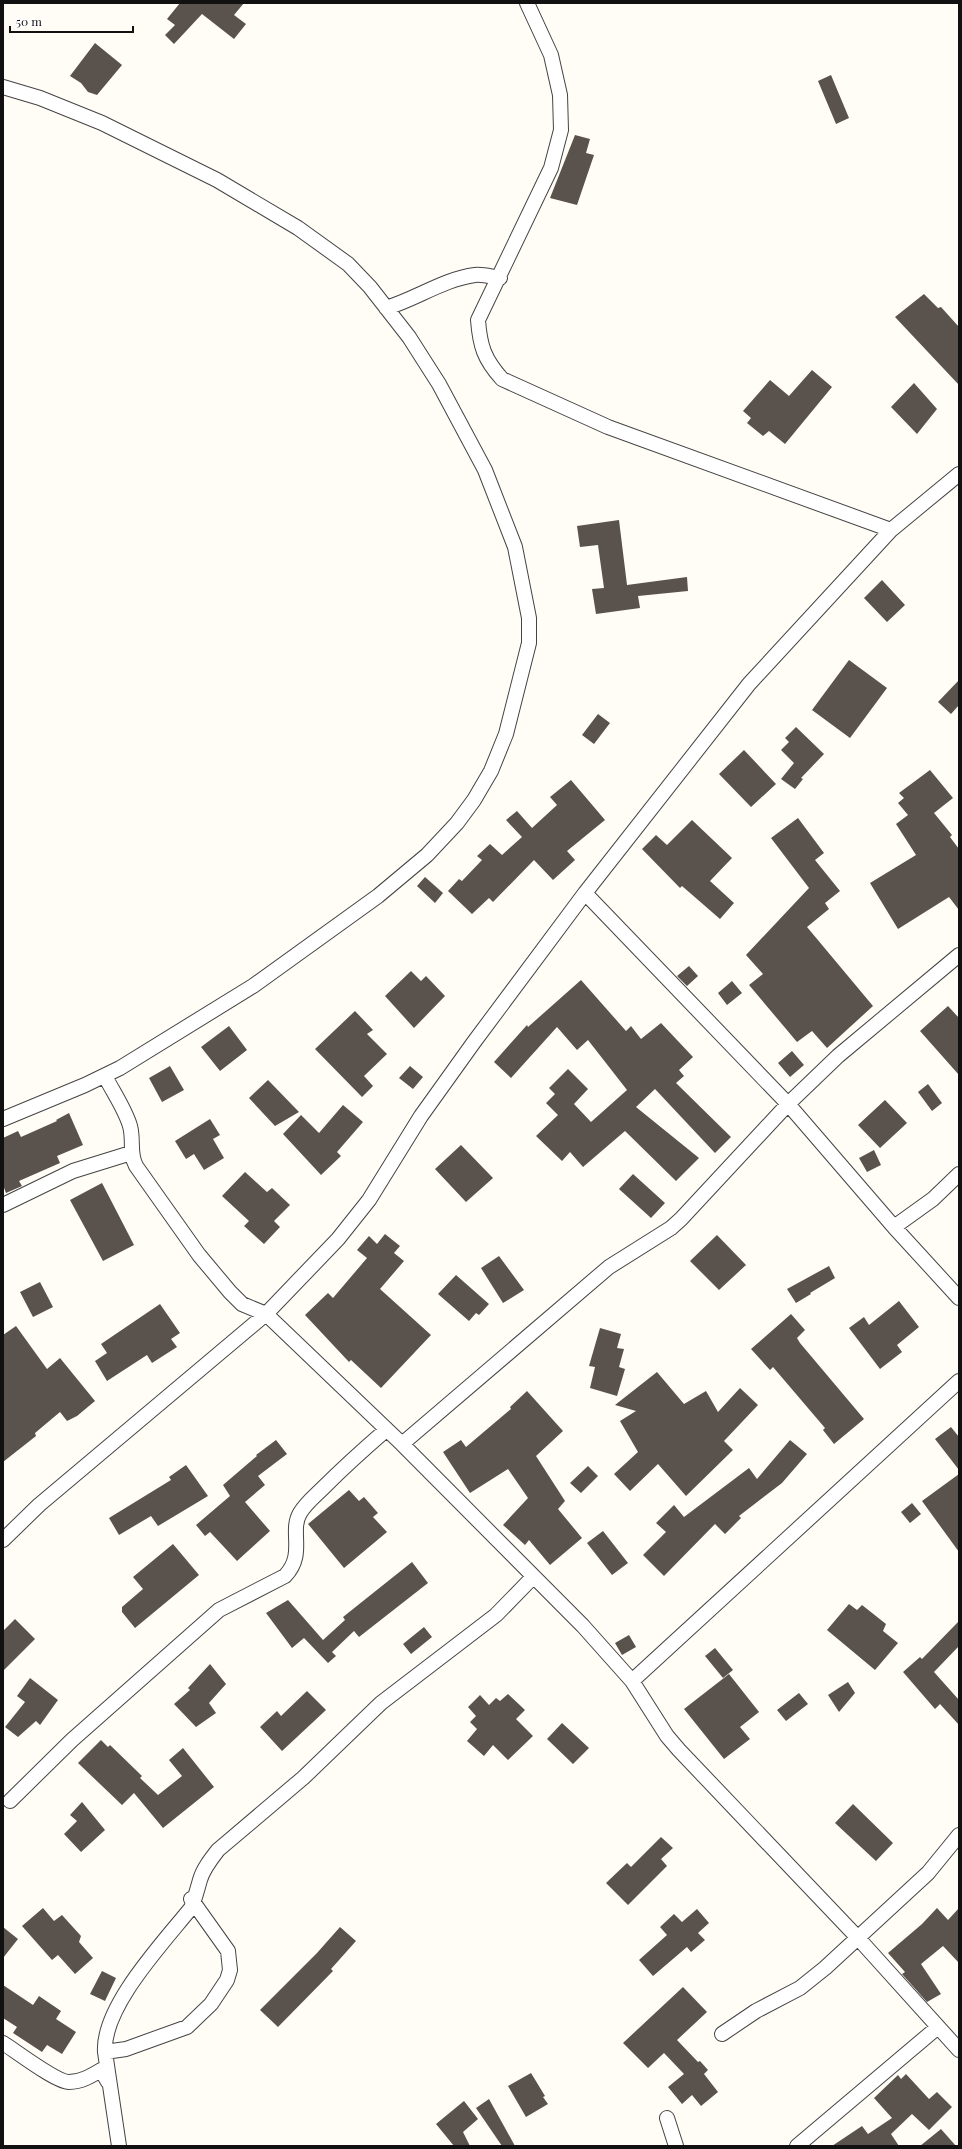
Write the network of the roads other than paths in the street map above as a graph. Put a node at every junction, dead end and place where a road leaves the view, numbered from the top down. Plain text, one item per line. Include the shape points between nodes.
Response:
1 (527, 3) edge
2 (3, 87) edge
3 (500, 278) junction
4 (386, 308) junction
5 (959, 474) edge
6 (890, 530) junction
7 (585, 893) junction
8 (959, 955) edge
9 (105, 1076) junction
10 (788, 1104) junction
11 (3, 1119) edge
12 (131, 1153) junction
13 (959, 1174) edge
14 (3, 1205) edge
15 (894, 1227) junction
16 (959, 1298) edge
17 (266, 1314) junction
18 (959, 1381) edge
19 (386, 1430) junction
20 (402, 1444) junction
21 (3, 1540) edge
22 (534, 1577) junction
23 (632, 1681) junction
24 (10, 1801) dead end
25 (959, 1835) edge
26 (192, 1900) junction
27 (858, 1938) junction
28 (938, 2027) junction
29 (722, 2034) dead end
30 (3, 2043) edge
31 (959, 2050) edge
32 (104, 2052) junction
33 (110, 2084) junction
34 (667, 2118) dead end
35 (119, 2146) edge
36 (676, 2146) edge
37 (797, 2146) edge

1 - 3 street via 551,55 560,95 561,130 551,168
2 - 4 street via 102,122 217,180 298,228 348,264
3 - 4 street via 470,276
3 - 6 street via 478,320 480,344 489,364 502,379 608,427
4 - 9 street via 440,384 469,436 486,470 515,547 529,618 529,643 506,734 491,771 474,800 443,840 410,870 253,986
5 - 6 street
6 - 7 street via 749,684
7 - 10 street
7 - 17 street via 421,1116 369,1200 338,1239
8 - 10 street via 838,1056
9 - 11 street
9 - 12 street via 128,1121 132,1135
10 - 15 street
10 - 20 street via 671,1228 609,1267
12 - 14 street via 73,1171
12 - 17 street via 138,1171 219,1280 242,1304
13 - 15 street via 933,1199
15 - 16 street
17 - 19 street
17 - 21 street via 39,1505
18 - 23 street
19 - 20 street
19 - 24 street via 306,1505 296,1522 296,1555 290,1571 285,1576 219,1610 72,1740
20 - 22 street
22 - 23 street via 583,1626
22 - 26 street via 496,1615 382,1703 298,1783 218,1850 206,1866
23 - 27 street via 679,1750
25 - 27 street via 928,1874
26 - 32 street via 126,1992 106,2029
26 - 32 street via 228,1951 230,1970 227,1980 211,2004 187,2028 126,2050
27 - 28 street
27 - 29 street via 800,1988 756,2010
28 - 31 street
28 - 37 street
30 - 33 street via 50,2074 68,2082 81,2080 101,2070
32 - 33 street
33 - 35 street
34 - 36 street

